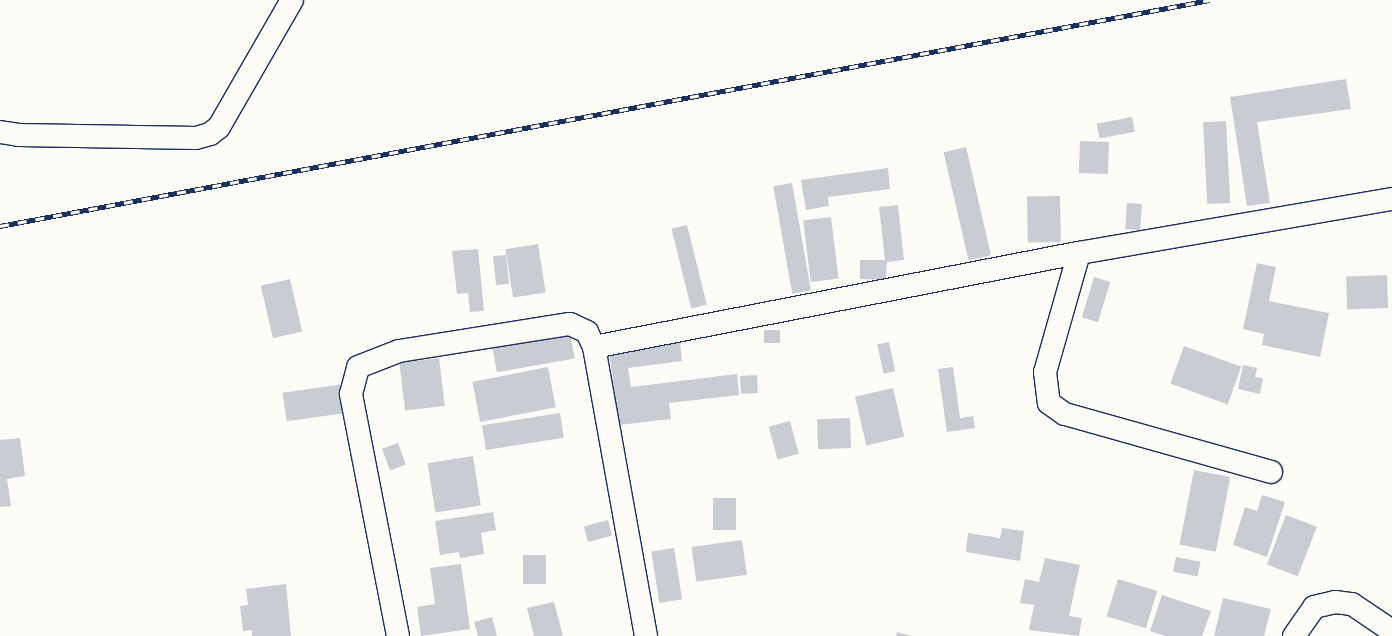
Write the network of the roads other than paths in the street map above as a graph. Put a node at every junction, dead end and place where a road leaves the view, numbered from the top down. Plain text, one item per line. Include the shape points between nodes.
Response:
1 (292, 0) edge
2 (0, 132) edge
3 (1392, 199) edge
4 (1079, 253) junction
5 (594, 347) junction
6 (1271, 472) dead end
7 (1392, 631) edge
8 (398, 636) edge
9 (646, 636) edge
10 (1294, 636) edge

1 - 2 street via 219,126 210,134 196,138 20,135
3 - 4 street
4 - 5 street
4 - 6 street via 1045,372 1049,403 1065,414
5 - 8 street via 587,332 570,324 399,351 358,367 351,394
5 - 9 street
7 - 10 street via 1352,604 1335,602 1314,607

